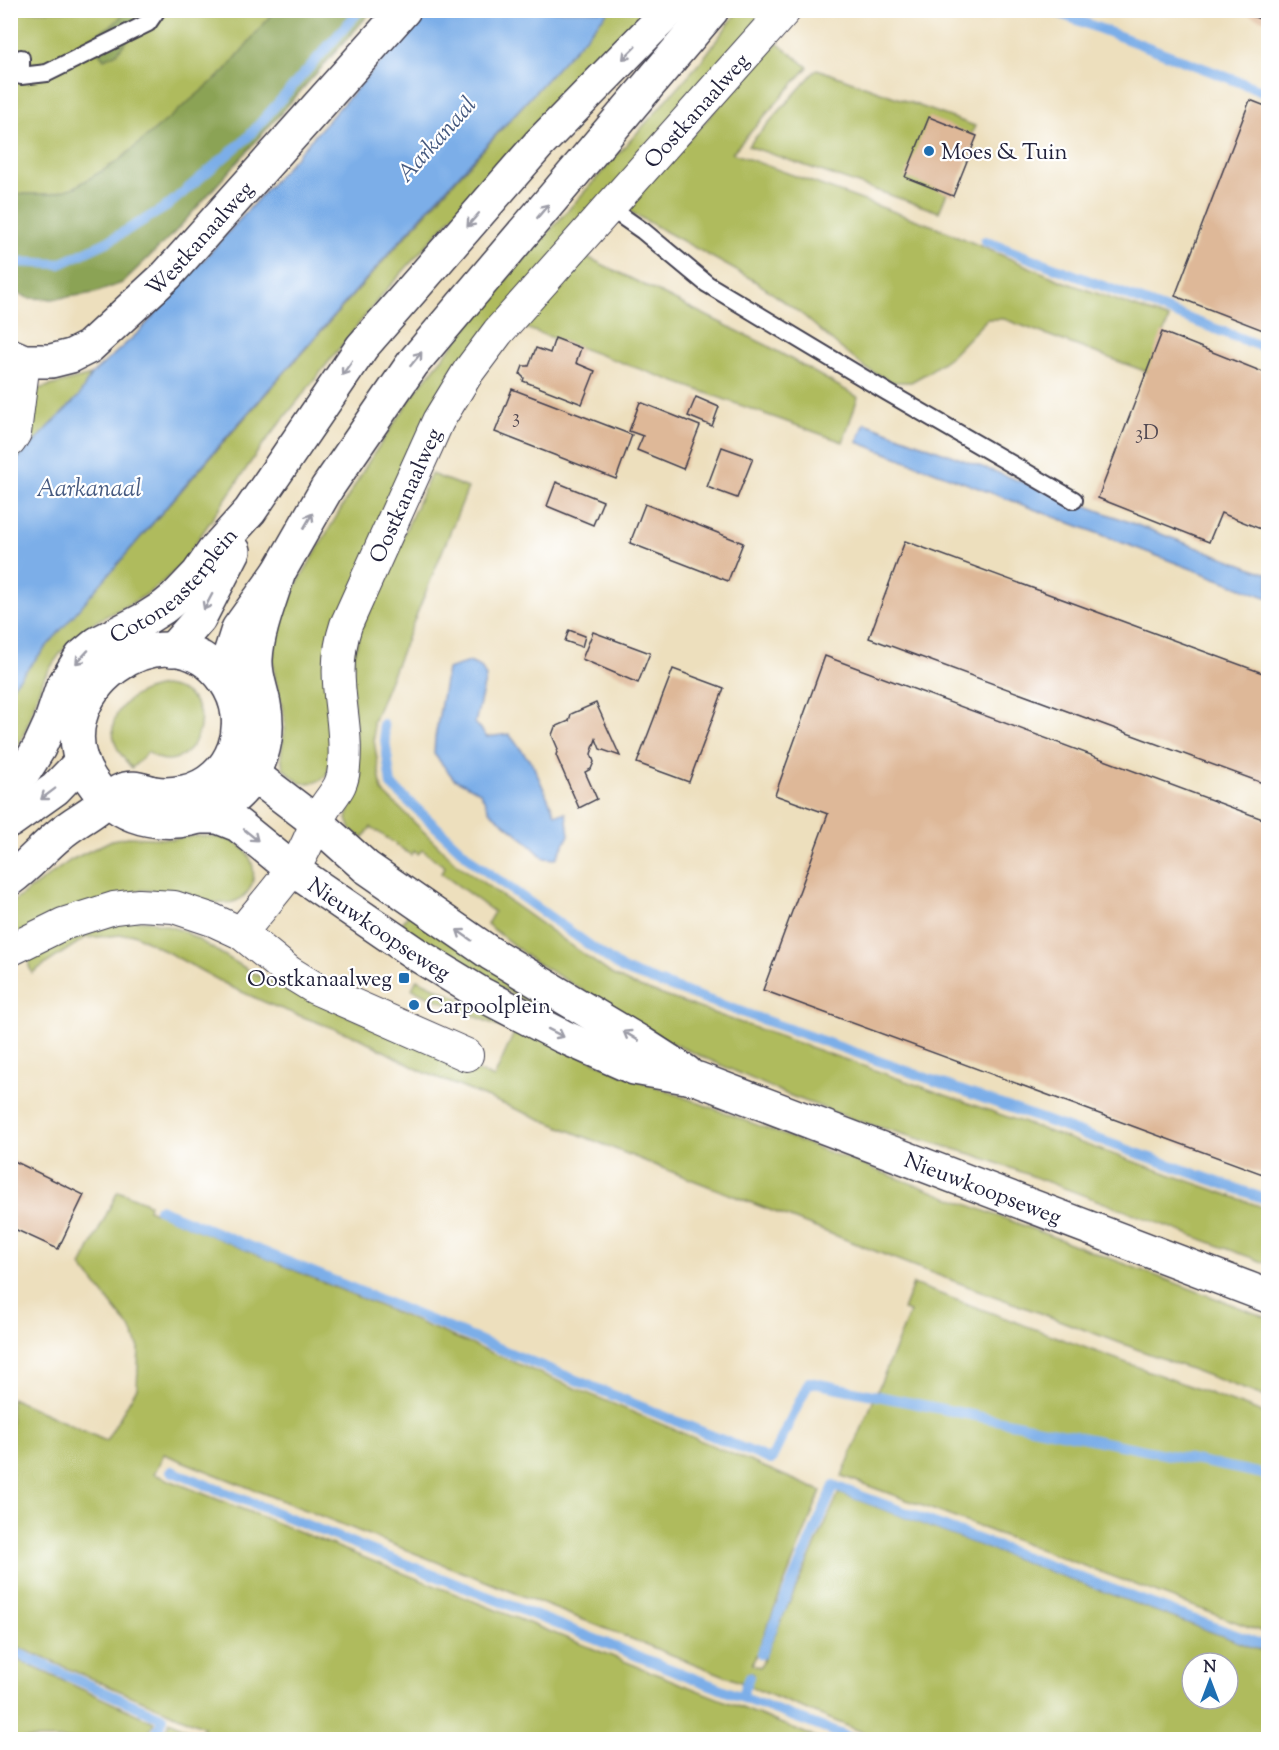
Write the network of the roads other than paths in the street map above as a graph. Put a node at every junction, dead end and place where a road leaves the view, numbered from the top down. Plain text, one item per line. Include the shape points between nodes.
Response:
1 (157, 10) edge
2 (404, 10) edge
3 (670, 10) edge
4 (712, 10) edge
5 (785, 10) edge
6 (21, 57) dead end
7 (610, 208) junction
8 (17, 358) edge
9 (10, 441) edge
10 (1074, 500) dead end
11 (250, 511) junction
12 (172, 650) junction
13 (246, 691) junction
14 (237, 742) junction
15 (82, 761) junction
16 (254, 774) junction
17 (10, 787) edge
18 (119, 807) junction
19 (203, 817) junction
20 (10, 821) edge
21 (317, 823) junction
22 (292, 869) junction
23 (19, 873) edge
24 (241, 933) junction
25 (10, 950) edge
26 (466, 1055) dead end
27 (698, 1079) junction
28 (1269, 1296) edge

1 - 6 lane via 148,23 47,72 21,76
2 - 8 main road, Westkanaalweg via 167,275 89,347 51,361
3 -> 11 main road via 539,144 362,347
13 -> 4 main road, Cotoneasterplein via 256,671 256,651 279,572 327,488 413,363
5 - 7 street, Oostkanaalweg
7 - 10 lane via 707,284
7 - 21 street, Oostkanaalweg via 498,332 438,421 340,643 337,676 345,766 339,789
8 - 9 street, Westkanaalweg via 15,433
11 -> 12 main road, Cotoneasterplein via 230,561 199,620
11 -> 17 main road, Cotoneasterplein via 175,598 81,657 62,688 39,748
12 - 13 main road, Cotoneasterplein via 207,662
12 - 15 main road, Cotoneasterplein via 139,654 110,670 98,682 82,711
13 - 14 main road, Cotoneasterplein via 239,713
13 - 16 main road, Cotoneasterplein via 266,718 263,750
14 - 16 main road
14 - 18 main road, Cotoneasterplein via 223,769 199,787 170,794 130,787
15 - 18 main road, Cotoneasterplein via 97,789
15 -> 20 main road via 55,789
16 - 19 main road, Cotoneasterplein via 232,799
16 - 21 main road, Nieuwkoopseweg
18 - 19 main road, Cotoneasterplein via 144,819 174,822
18 - 23 main road, Cotoneasterplein via 60,834
19 -> 22 main road, Nieuwkoopseweg via 218,817 238,825
21 - 22 street, Oostkanaalweg
27 -> 21 main road, Nieuwkoopseweg via 490,953 366,867
22 - 24 street, Oostkanaalweg
22 -> 27 main road, Nieuwkoopseweg via 416,954 552,1031 634,1068
24 - 25 street via 174,907 139,905 114,908 63,924
24 - 26 street via 315,988
27 - 28 main road, Nieuwkoopseweg

